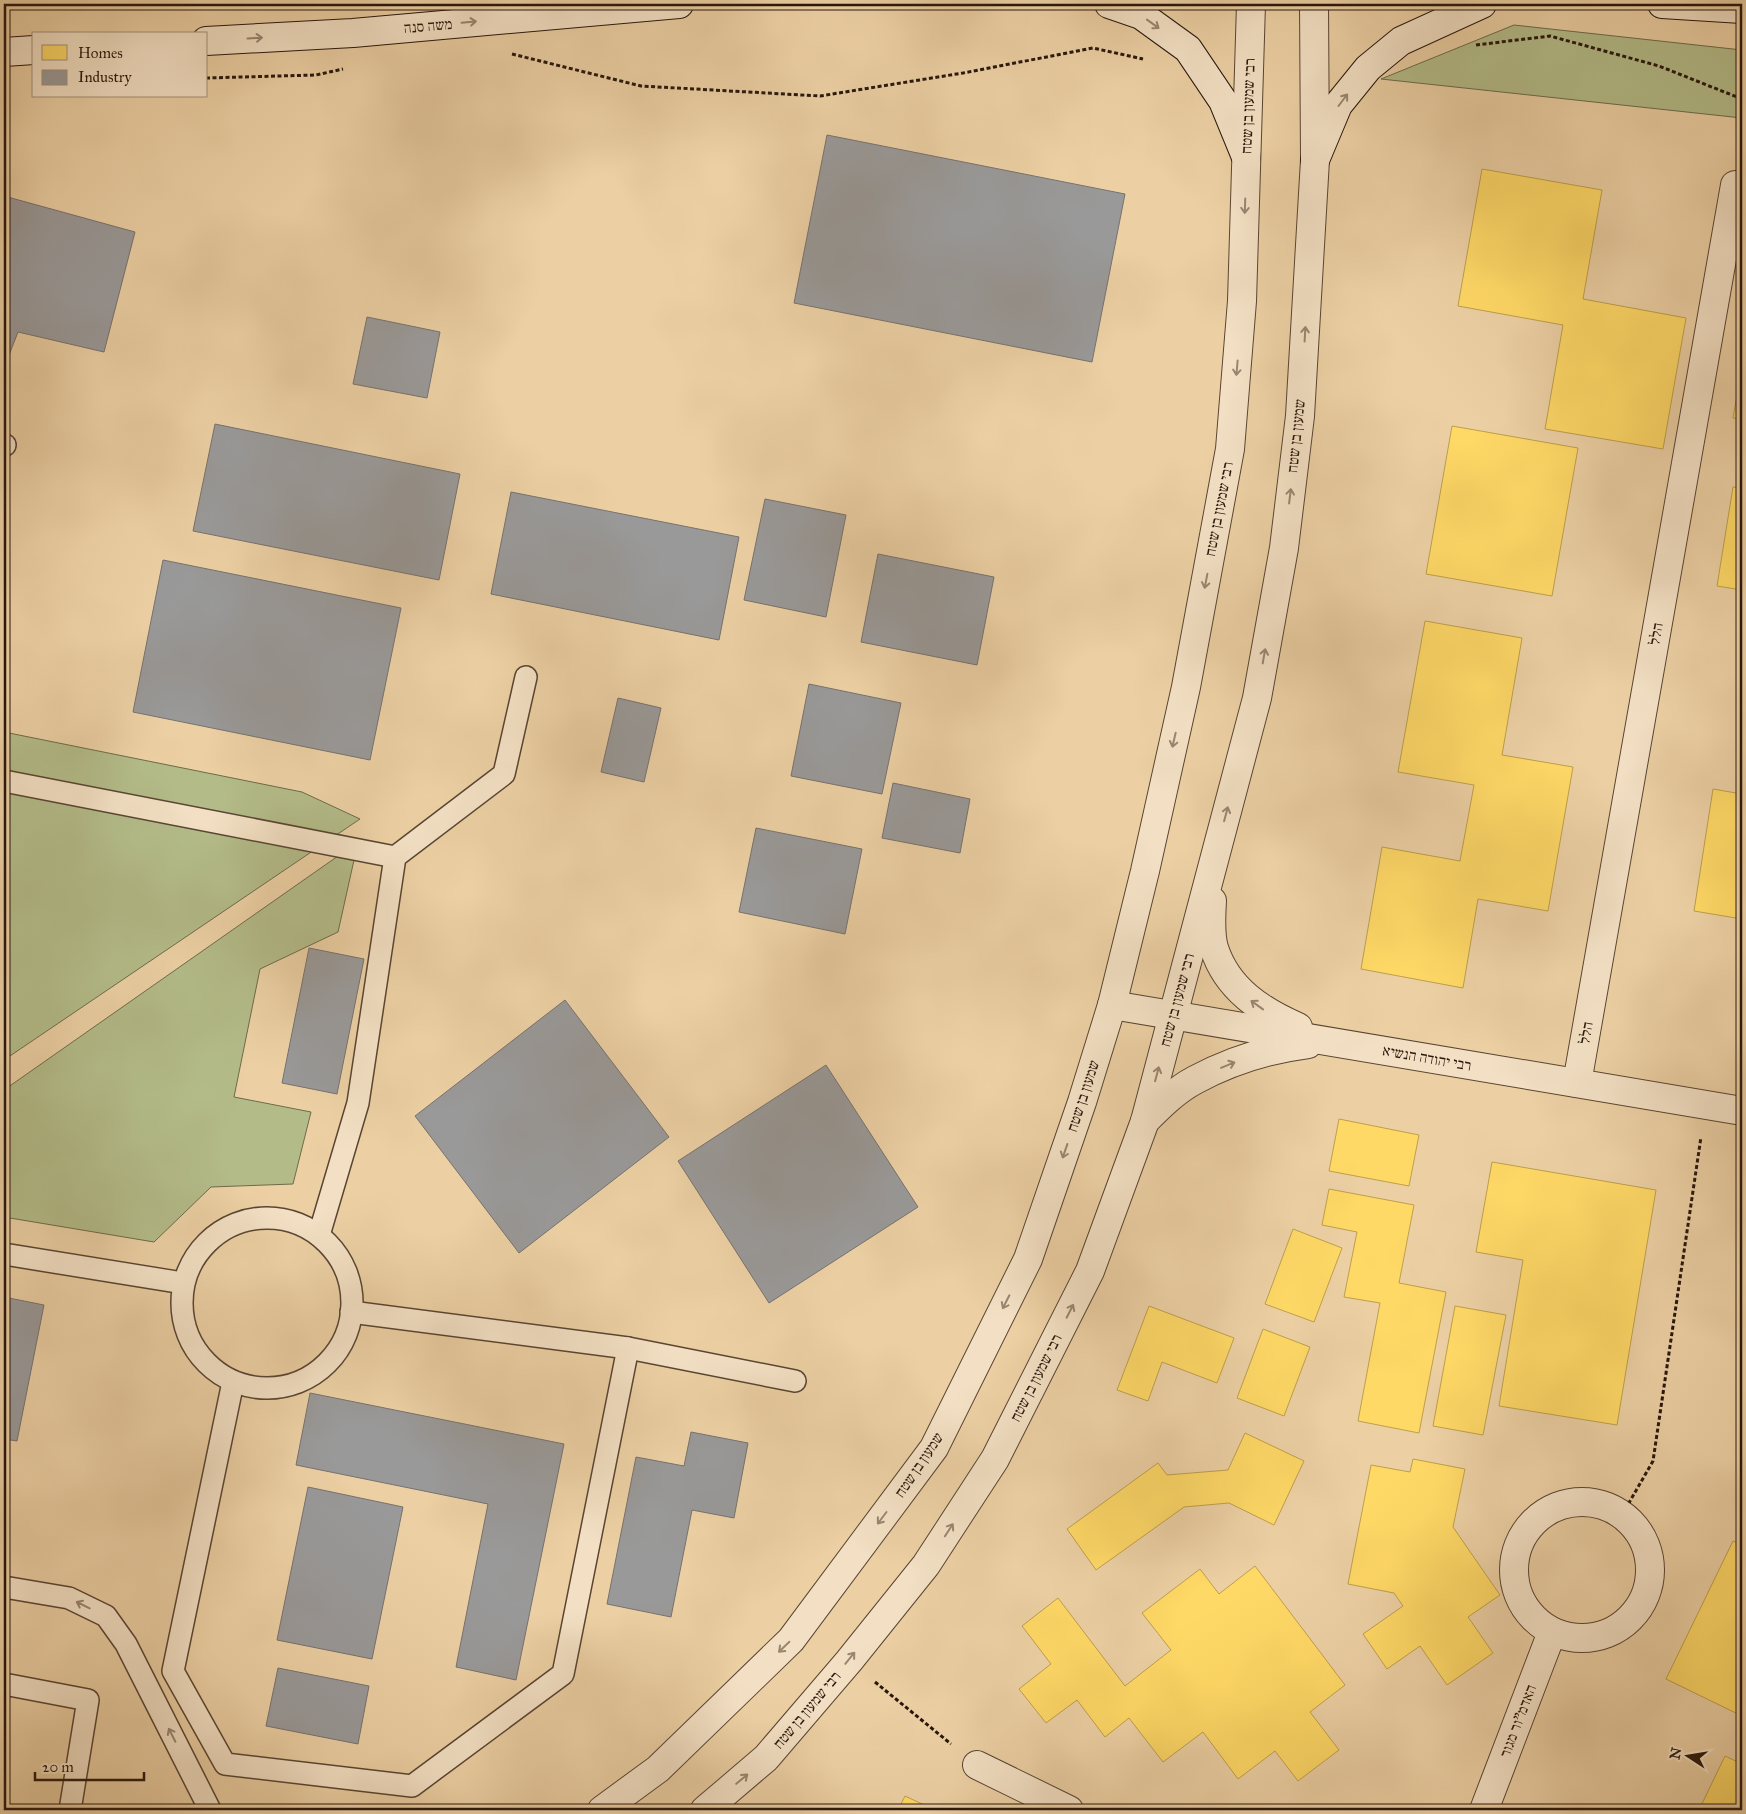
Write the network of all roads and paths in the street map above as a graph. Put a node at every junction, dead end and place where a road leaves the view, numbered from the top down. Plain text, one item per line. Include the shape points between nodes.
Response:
1 (679, 4) edge
2 (1110, 4) edge
3 (1251, 4) edge
4 (1314, 4) edge
5 (1482, 4) edge
6 (1662, 4) edge
7 (1742, 9) edge
8 (208, 41) edge
9 (1475, 45) dead end
10 (1188, 49) junction
11 (32, 50) edge
12 (4, 52) edge
13 (503, 53) dead end
14 (343, 69) dead end
15 (208, 78) edge
16 (1742, 99) edge
17 (1246, 157) junction
18 (1315, 160) junction
19 (1735, 185) dead end
20 (526, 677) dead end
21 (4, 781) edge
22 (395, 857) junction
23 (1213, 861) junction
24 (1112, 1004) junction
25 (1173, 1015) junction
26 (1332, 1041) junction
27 (1577, 1083) junction
28 (1706, 1105) junction
29 (1742, 1111) edge
30 (1145, 1121) junction
31 (319, 1235) junction
32 (4, 1254) edge
33 (183, 1283) junction
34 (351, 1312) junction
35 (628, 1348) junction
36 (795, 1381) dead end
37 (233, 1382) junction
38 (1622, 1514) junction
39 (4, 1587) edge
40 (1552, 1632) junction
41 (849, 1661) junction
42 (4, 1688) edge
43 (977, 1765) joint
44 (70, 1810) edge
45 (210, 1810) edge
46 (602, 1810) edge
47 (705, 1810) edge
48 (1069, 1810) edge
49 (1484, 1810) edge

8 -> 1 street, משה סנה via 353,33
2 -> 10 street via 1142,15
3 - 17 street, רבי שמעון בן שטח
4 - 18 street, שמעון בן שטח
18 -> 5 street via 1338,105 1368,68 1401,41
6 - 7 street
9 - 16 path via 1550,36 1659,66
10 - 13 path via 1159,63 1093,48 820,96 642,86
10 - 17 street via 1223,101
11 - 12 street
14 - 15 path via 316,75
17 -> 24 street, רבי שמעון בן שטח via 1242,301 1230,449 1186,687
23 -> 18 street, שמעון בן שטח via 1256,698 1284,548 1300,416
19 - 27 street, הלל
20 - 22 lane via 504,774
21 - 22 lane
22 - 31 lane via 358,1103
23 - 25 street, רבי שמעון בן שטח
26 -> 23 street via 1266,1012 1243,995 1225,974 1214,946 1211,914
24 - 25 street, רבי יהודה הנשיא
24 -> 46 street, שמעון בן שטח via 1028,1259 934,1448 791,1640 658,1769
25 - 26 street, רבי יהודה הנשיא
30 -> 25 street, רבי שמעון בן שטח
26 - 27 street, רבי יהודה הנשיא
30 -> 26 street via 1194,1080 1226,1066 1262,1053
27 - 28 street, רבי יהודה הנשיא
28 - 29 street, רבי יהודה הנשיא
28 - 38 path via 1654,1461
41 -> 30 street, רבי שמעון בן שטח via 926,1565 995,1460 1090,1271
31 - 33 lane via 294,1221 267,1217 238,1222 214,1236 194,1257
31 - 34 lane via 339,1256 350,1283
32 - 33 lane
33 - 37 lane via 182,1313 190,1342 208,1366
34 - 35 lane
34 - 37 lane via 345,1338 330,1360 310,1377 285,1387 258,1388
35 - 36 lane
35 - 37 lane via 563,1674 412,1786 225,1764 173,1671
38 - 40 street via 1633,1523 1646,1543 1651,1566 1648,1590 1637,1611 1619,1627 1598,1637 1574,1638
38 - 40 street via 1594,1502 1572,1501 1551,1508 1534,1520 1521,1538 1514,1559 1514,1581 1521,1601 1534,1619
45 -> 39 lane via 126,1644 106,1616 69,1598
40 - 49 street, האדמ"ור מגור
41 - 43 path
47 -> 41 street, רבי שמעון בן שטח via 766,1758
42 - 44 lane via 88,1700
43 - 48 street

